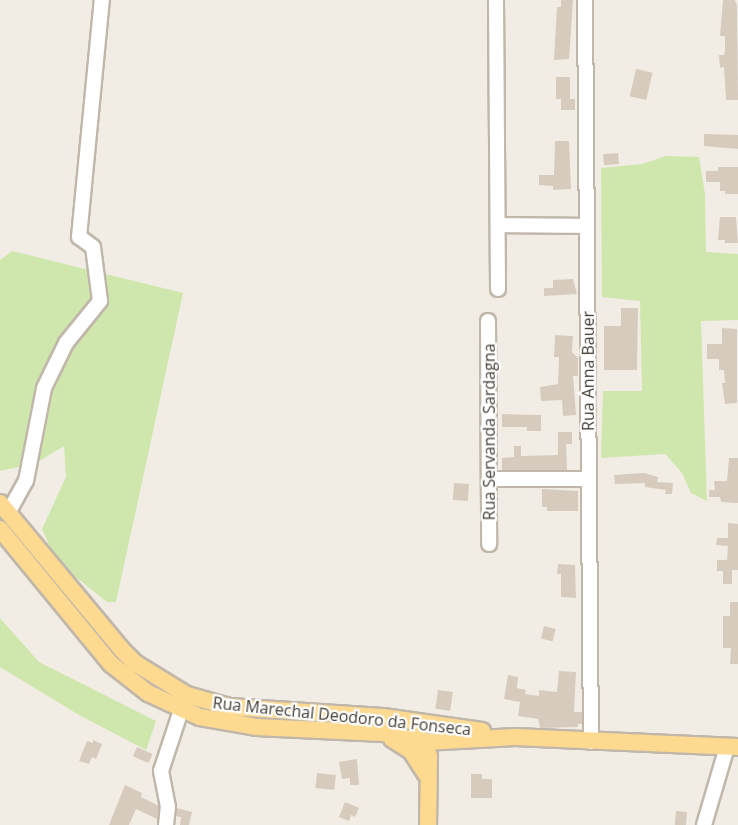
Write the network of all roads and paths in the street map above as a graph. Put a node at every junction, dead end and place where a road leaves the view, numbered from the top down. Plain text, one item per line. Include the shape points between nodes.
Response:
1 (102, 0) edge
2 (496, 0) edge
3 (585, 0) edge
4 (498, 225) junction
5 (587, 226) junction
6 (498, 289) dead end
7 (488, 321) dead end
8 (489, 479) junction
9 (589, 479) junction
10 (3, 512) edge
11 (0, 529) edge
12 (489, 544) dead end
13 (184, 703) junction
14 (383, 725) junction
15 (447, 731) junction
16 (424, 742) junction
17 (591, 742) junction
18 (732, 747) edge
19 (428, 775) junction
20 (166, 825) edge
21 (428, 825) edge
22 (704, 825) edge

1 - 10 street via 79,237 93,248 100,301 66,343 44,388 26,481
2 - 4 street
3 - 5 street, Rua Anna Bauer
4 - 5 street
4 - 6 street
5 - 9 street, Rua Anna Bauer
7 - 8 street, Rua Servanda Sardagna
8 - 9 street
8 - 12 street, Rua Servanda Sardagna
9 - 17 street, Rua Anna Bauer
10 - 13 main road, Rua Marechal Deodoro da Fonseca via 122,650
11 - 13 main road, Rua Marechal Deodoro da Fonseca via 111,664 148,693
13 - 14 main road, Rua Marechal Deodoro da Fonseca via 236,725
13 - 20 street via 161,771 168,807
14 - 15 main road, Rua Marechal Deodoro da Fonseca
14 - 16 main road via 406,728
14 - 19 main road via 411,751
15 - 16 main road via 435,729
15 - 17 main road, Rua Marechal Deodoro da Fonseca
15 - 19 main road
16 - 19 main road via 420,752
17 - 18 main road, Rua Marechal Deodoro da Fonseca
18 - 22 street
19 - 21 main road

